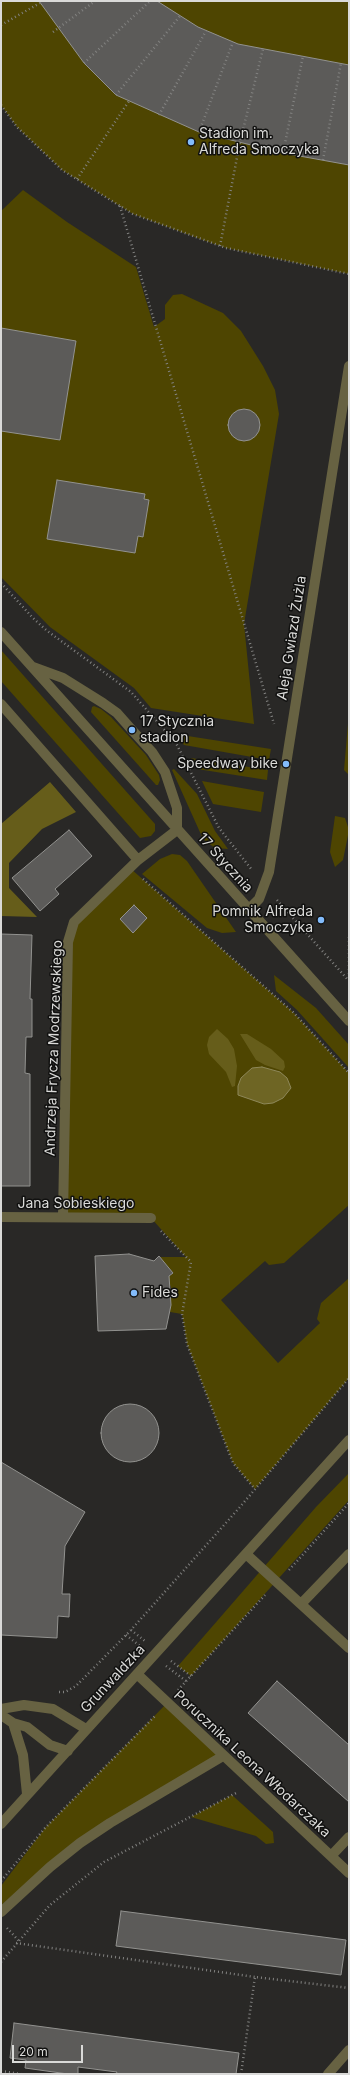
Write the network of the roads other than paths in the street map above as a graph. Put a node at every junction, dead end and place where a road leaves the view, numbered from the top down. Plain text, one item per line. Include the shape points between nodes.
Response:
1 (349, 366) edge
2 (1, 632) edge
3 (30, 666) junction
4 (1, 704) edge
5 (177, 830) junction
6 (138, 860) junction
7 (248, 910) junction
8 (349, 1021) edge
9 (1, 1217) edge
10 (64, 1217) junction
11 (152, 1218) road end
12 (349, 1440) edge
13 (246, 1554) junction
14 (349, 1554) edge
15 (301, 1604) junction
16 (349, 1648) edge
17 (137, 1674) junction
18 (1, 1709) edge
19 (1, 1714) edge
20 (13, 1722) junction
21 (86, 1729) junction
22 (68, 1751) junction
23 (223, 1756) junction
24 (27, 1794) junction
25 (1, 1824) edge
26 (349, 1837) edge
27 (331, 1856) junction
28 (349, 1873) edge
29 (1, 1912) edge
30 (349, 2050) edge
31 (328, 2074) edge

1 - 7 street, Aleja Gwiazd Żużla via 270,865 265,887 259,899
2 - 3 street, 17 Stycznia
3 - 5 street, 17 Stycznia
3 - 5 street, 17 Stycznia via 63,678 117,713 152,752 165,772 177,808
4 - 6 street
5 - 6 street, Andrzeja Frycza Modrzewskiego
5 - 7 street, 17 Stycznia
6 - 10 street, Andrzeja Frycza Modrzewskiego via 74,922 68,942
7 - 8 street, 17 Stycznia
9 - 10 street, Jana Sobieskiego
10 - 11 street, Jana Sobieskiego
12 - 13 street, Grunwaldzka
13 - 15 street
13 - 17 street, Grunwaldzka
14 - 15 street
15 - 16 street
17 - 21 street, Grunwaldzka
17 - 23 street, Porucznika Leona Włodarczaka
18 - 21 street via 24,1705 53,1710
19 - 20 street
20 - 22 street via 27,1727 50,1745
20 - 24 street via 24,1755
21 - 22 street, Grunwaldzka
22 - 24 street, Grunwaldzka
23 - 27 street, Porucznika Leona Włodarczaka
23 - 29 street via 80,1843
24 - 25 street, Grunwaldzka
26 - 27 street
27 - 28 street, Porucznika Leona Włodarczaka
30 - 31 street

